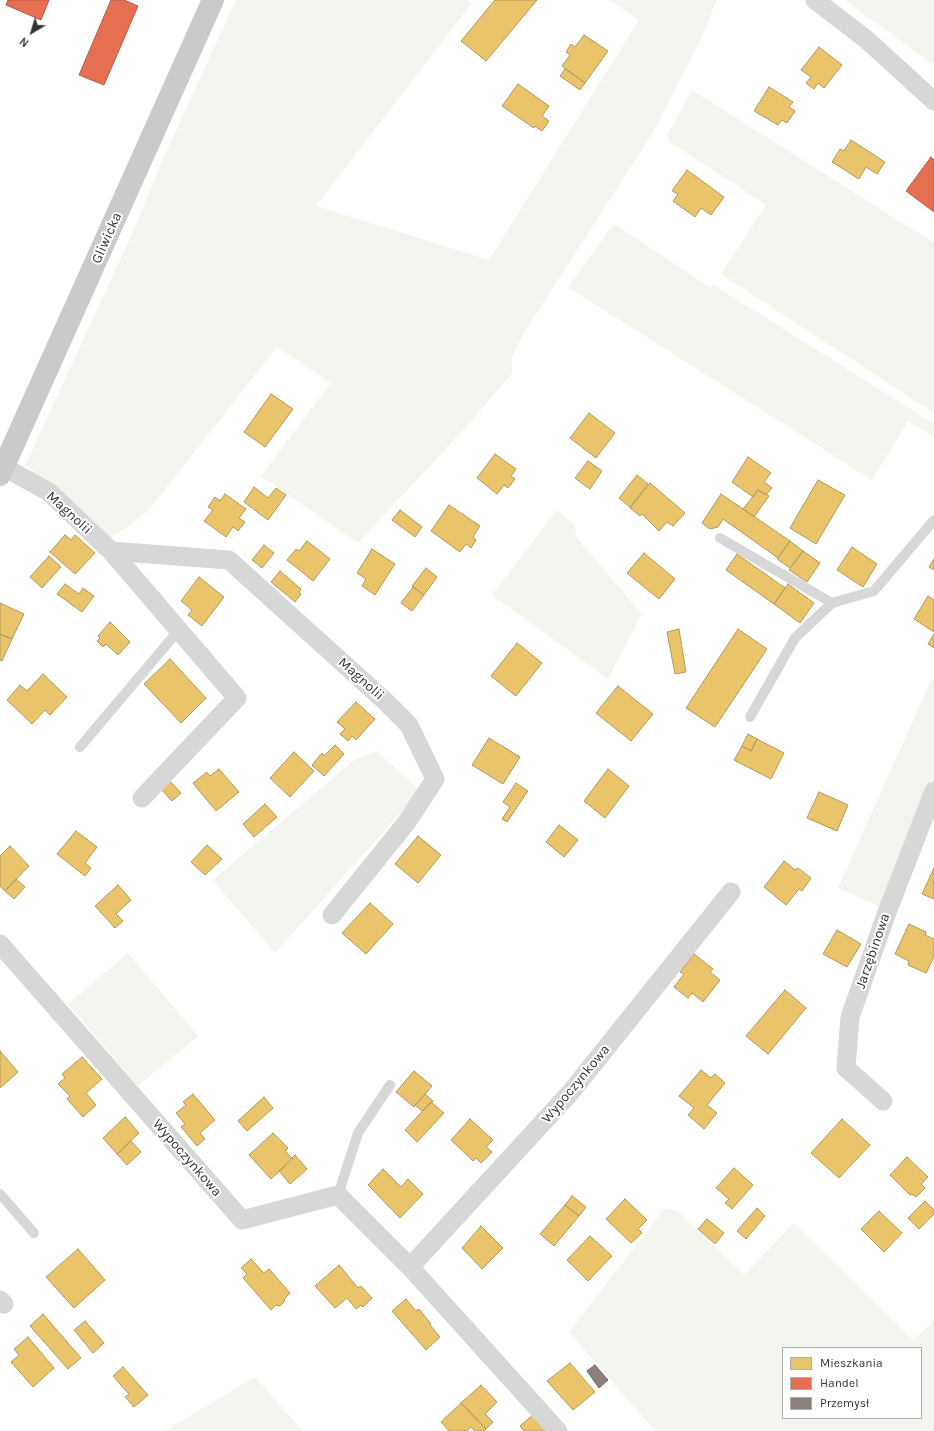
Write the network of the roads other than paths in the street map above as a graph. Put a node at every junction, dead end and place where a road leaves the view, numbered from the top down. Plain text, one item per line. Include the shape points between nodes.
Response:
1 (213, 0) edge
2 (815, 0) edge
3 (934, 101) edge
4 (2, 471) edge
5 (934, 520) edge
6 (720, 538) dead end
7 (110, 551) junction
8 (832, 603) junction
9 (178, 631) junction
10 (750, 717) dead end
11 (80, 747) dead end
12 (934, 791) edge
13 (142, 798) dead end
14 (731, 892) dead end
15 (332, 915) dead end
16 (0, 944) edge
17 (390, 1085) dead end
18 (883, 1101) dead end
19 (0, 1194) edge
20 (338, 1195) junction
21 (34, 1233) dead end
22 (410, 1266) junction
23 (558, 1431) edge

1 - 4 main road, Gliwicka
2 - 3 street via 867,40
4 - 7 street, Magnolii via 49,492
5 - 8 lane via 874,591
6 - 8 lane
7 - 9 street, Magnolii
7 - 15 street, Magnolii via 229,560 409,725 435,779 407,822
8 - 10 lane via 795,638
9 - 11 lane
9 - 13 street, Magnolii via 237,698
12 - 18 street, Jarzębinowa via 850,1017 846,1068
14 - 22 street, Wypoczynkowa via 570,1093
16 - 20 street, Wypoczynkowa via 242,1220
17 - 20 lane via 358,1133
19 - 21 lane
20 - 22 street
22 - 23 street

